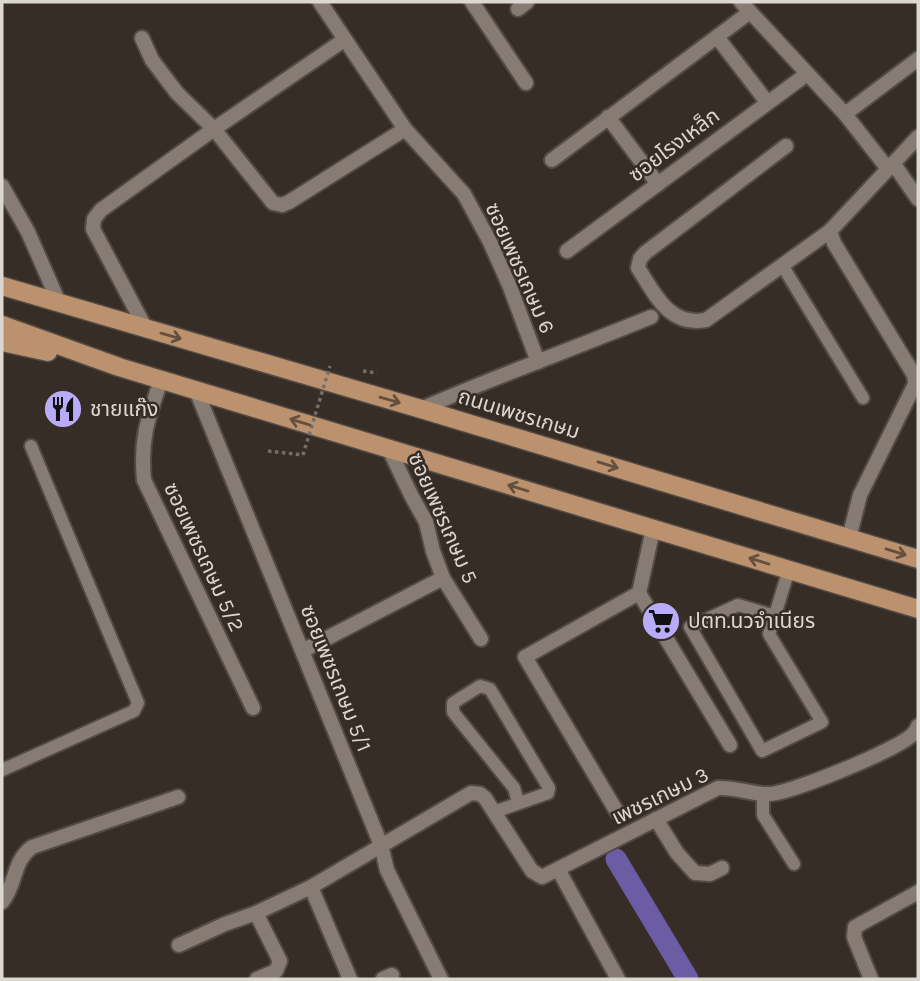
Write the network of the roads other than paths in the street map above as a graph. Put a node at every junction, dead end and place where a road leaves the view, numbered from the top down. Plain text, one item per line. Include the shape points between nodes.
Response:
1 (320, 2) edge
2 (472, 2) edge
3 (746, 7) edge
4 (717, 37) junction
5 (142, 38) dead end
6 (344, 40) junction
7 (918, 59) edge
8 (807, 74) junction
9 (526, 83) dead end
10 (767, 102) junction
11 (845, 114) junction
12 (608, 117) junction
13 (214, 128) junction
14 (405, 129) junction
15 (918, 137) edge
16 (786, 146) dead end
17 (552, 160) dead end
18 (891, 166) junction
19 (658, 184) junction
20 (2, 186) edge
21 (918, 199) edge
22 (830, 231) junction
23 (567, 251) dead end
24 (782, 265) junction
25 (2, 279) edge
26 (2, 286) edge
27 (57, 298) junction
28 (106, 316) junction
29 (651, 317) dead end
30 (2, 325) edge
31 (146, 329) junction
32 (2, 342) edge
33 (538, 362) junction
34 (119, 367) junction
35 (161, 380) junction
36 (196, 390) junction
37 (863, 398) dead end
38 (421, 409) junction
39 (31, 446) dead end
40 (389, 449) junction
41 (653, 529) junction
42 (849, 538) junction
43 (918, 559) edge
44 (789, 570) junction
45 (443, 578) junction
46 (639, 593) junction
47 (918, 609) edge
48 (775, 616) junction
49 (481, 639) dead end
50 (308, 648) dead end
51 (253, 708) dead end
52 (917, 734) edge
53 (730, 745) dead end
54 (2, 770) edge
55 (763, 793) junction
56 (177, 797) dead end
57 (518, 802) junction
58 (494, 812) junction
59 (617, 812) dead end
60 (656, 819) junction
61 (381, 845) junction
62 (794, 864) dead end
63 (722, 868) dead end
64 (558, 869) junction
65 (2, 879) edge
66 (311, 887) junction
67 (918, 892) edge
68 (5, 898) edge
69 (256, 913) junction
70 (179, 945) dead end
71 (257, 979) edge
72 (350, 979) edge
73 (441, 979) edge
74 (618, 979) edge
75 (871, 979) edge

1 - 6 street, ซอยเพชรเกษม 6
2 - 9 street
3 - 4 street
3 - 8 street
4 - 10 street
4 - 12 street
5 - 13 street via 177,93
6 - 13 street
6 - 14 street, ซอยเพชรเกษม 6
7 - 11 street
8 - 10 street, ซอยโรงเหล็ก
8 - 11 street
10 - 19 street, ซอยโรงเหล็ก
11 - 18 street
12 - 17 street
12 - 19 street
13 - 14 street via 273,203 282,205
13 - 31 street via 94,219 93,229
14 - 33 street, ซอยเพชรเกษม 6 via 464,194 510,287
15 - 18 street
16 - 24 street via 645,253 638,268 667,311 695,322 706,320
18 - 21 street
18 - 22 street
19 - 23 street, ซอยโรงเหล็ก
20 - 27 street
22 - 24 street
22 - 42 street via 915,384 860,495
24 - 37 lane
25 - 27 main road, ถนนเพชรเกษม
26 - 28 main road, ถนนเพชรเกษม
27 - 28 main road, ถนนเพชรเกษม
28 - 31 main road, ถนนเพชรเกษม
29 - 33 street, ซอยเพชรเกษม 6
30 - 34 main road
31 -> 38 main road, ถนนเพชรเกษม
32 - 34 main road
33 - 38 street, ซอยเพชรเกษม 6
34 - 35 main road
35 - 36 main road
35 - 51 street, ซอยเพชรเกษม 5/2 via 144,432 144,480
40 -> 36 main road
36 - 61 street, ซอยเพชรเกษม 5/1
38 -> 42 main road, ถนนเพชรเกษม
39 - 54 lane via 138,701 134,711
41 -> 40 main road
40 - 45 street, ซอยเพชรเกษม 5 via 426,522
44 -> 41 main road
41 - 46 street
42 -> 43 main road, ถนนเพชรเกษม
44 - 47 main road
44 - 48 lane
45 - 49 street, ซอยเพชรเกษม 5
45 - 50 street
46 - 53 street
46 - 59 street via 525,657
48 - 48 lane via 769,634 822,722 762,751 690,627 738,605
52 - 55 street, เพชรเกษม 3 via 806,785
55 - 60 street, เพชรเกษม 3 via 718,788
55 - 62 lane via 763,815
56 - 68 street via 32,847 23,854
57 - 57 lane via 514,788 453,712 453,703 480,686 491,689 549,788 542,796
57 - 58 lane
58 - 61 street via 485,798 471,793
58 - 64 street, เพชรเกษม 3 via 536,875 542,877
60 - 63 street via 695,873 710,874
60 - 64 street, เพชรเกษม 3
61 - 66 street
61 - 73 street, ซอยเพชรเกษม 5/1 via 387,870
64 - 74 street
65 - 68 street
66 - 69 street
66 - 72 street
67 - 75 street via 855,927 854,937
69 - 70 street
69 - 71 street via 280,961 276,971

